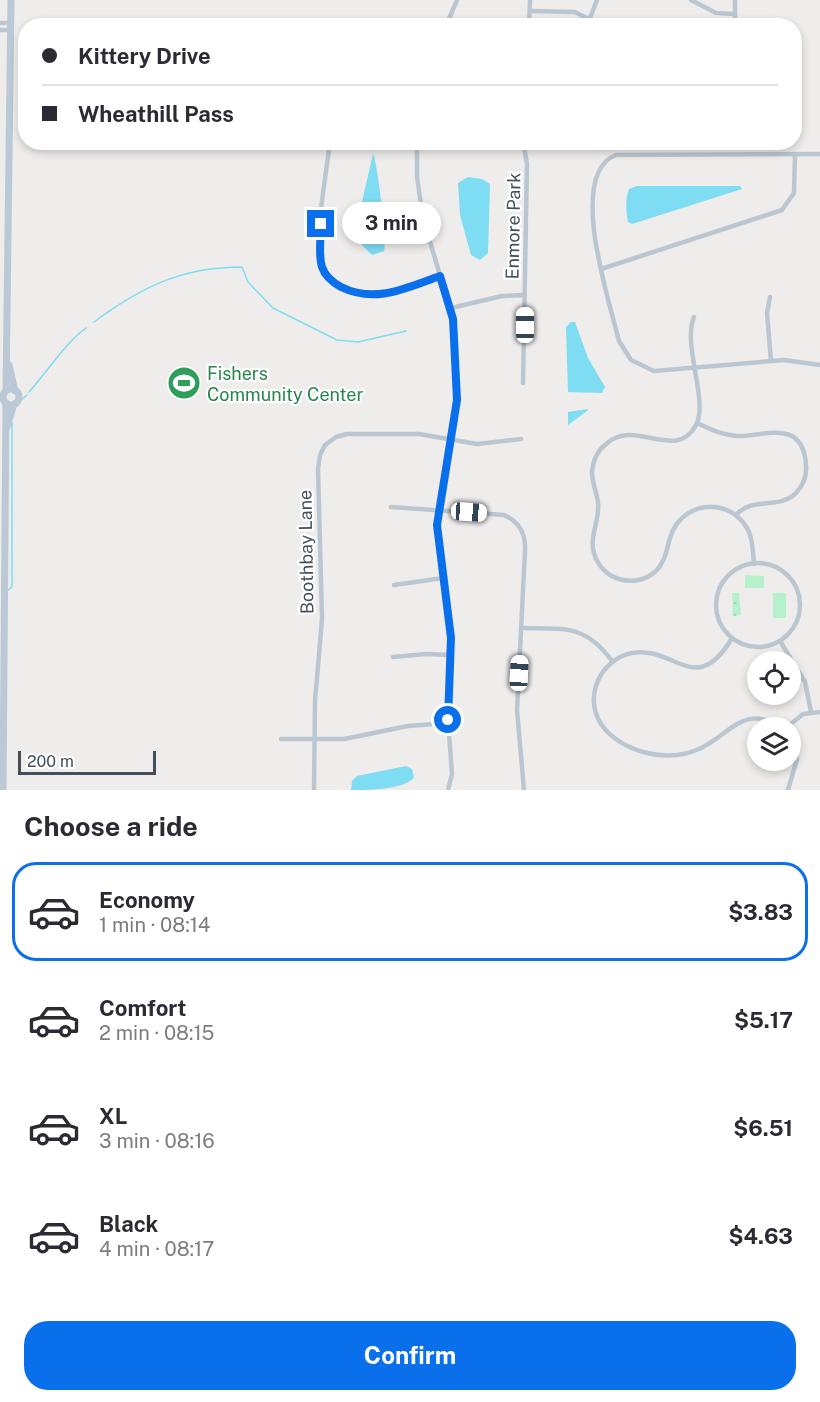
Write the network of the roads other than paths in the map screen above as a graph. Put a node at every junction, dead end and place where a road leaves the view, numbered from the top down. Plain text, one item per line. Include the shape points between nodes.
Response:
1 (10, 0) edge
2 (457, 0) edge
3 (530, 0) edge
4 (597, 0) edge
5 (691, 0) edge
6 (735, 0) edge
7 (530, 10) junction
8 (735, 14) junction
9 (449, 18) edge
10 (530, 18) edge
11 (590, 18) joint
12 (735, 18) edge
13 (0, 23) edge
14 (10, 26) junction
15 (0, 30) edge
16 (329, 150) edge
17 (417, 150) edge
18 (525, 150) edge
19 (795, 154) junction
20 (820, 154) edge
21 (601, 269) junction
22 (440, 276) junction
23 (525, 295) junction
24 (770, 297) dead end
25 (451, 308) junction
26 (694, 317) dead end
27 (7, 360) junction
28 (771, 361) junction
29 (820, 365) edge
30 (694, 369) junction
31 (523, 383) dead end
32 (15, 391) junction
33 (3, 397) edge
34 (14, 404) junction
35 (697, 423) junction
36 (5, 429) junction
37 (520, 439) dead end
38 (452, 440) junction
39 (391, 507) dead end
40 (438, 510) junction
41 (736, 515) junction
42 (754, 564) junction
43 (443, 578) junction
44 (394, 585) dead end
45 (522, 628) junction
46 (732, 638) junction
47 (780, 641) junction
48 (451, 655) junction
49 (393, 657) dead end
50 (612, 661) junction
51 (811, 712) junction
52 (820, 712) edge
53 (800, 717) edge
54 (747, 719) edge
55 (448, 723) junction
56 (281, 739) dead end
57 (314, 739) junction
58 (794, 771) edge
59 (2, 776) edge
60 (3, 790) edge
61 (314, 790) edge
62 (448, 790) edge
63 (524, 790) edge
64 (788, 790) edge

1 - 14 street
2 - 9 street
3 - 7 street
4 - 11 street
5 - 8 street via 716,13
6 - 8 street
7 - 10 street
7 - 11 street via 570,11
8 - 12 street
13 - 14 street
14 - 15 street
14 - 27 street
16 - 22 street via 321,208 321,259 328,278 354,292 377,296
17 - 22 street via 421,210
18 - 23 street, Enmore Park
19 - 20 street
19 - 21 street via 794,193 782,210
19 - 21 street via 613,156 595,176 594,236
21 - 30 street via 628,357 654,371
22 - 25 street
23 - 25 street
23 - 31 street, Enmore Park
24 - 28 street via 767,313
25 - 38 street via 457,402
26 - 30 street
27 - 32 street
27 - 33 street
28 - 29 street
28 - 30 street
30 - 35 street
32 - 33 street
32 - 34 street via 19,398
33 - 34 street
33 - 36 street
34 - 36 street
35 - 41 street via 734,436 779,432 795,441 803,453 805,477 793,496 778,502 751,504
35 - 41 street via 686,436 674,441 626,434 610,440 600,450 592,474 598,503 592,542 595,556 603,570 616,578 642,579 663,561 672,530 688,513 712,507
36 - 59 street
37 - 38 street, Boothbay Lane via 485,444
38 - 40 street
38 - 57 street, Boothbay Lane via 419,434 347,434 330,440 321,452 318,499 322,627
39 - 40 street
40 - 43 street
40 - 45 street via 504,515 518,525 525,543
41 - 42 street via 751,537
42 - 46 street via 731,573 718,594 717,615
42 - 47 street via 782,571 798,591 798,619
43 - 44 street
43 - 48 street
45 - 50 street via 579,631 598,642
45 - 63 street via 517,715
46 - 47 street via 756,647
46 - 50 street via 716,660 701,667 681,666 643,652
47 - 51 street via 803,680
48 - 49 street
48 - 55 street
50 - 54 street via 596,684 596,711 608,732 636,749 662,755 689,752
51 - 52 street
51 - 53 street
55 - 57 street via 408,726 344,739
55 - 62 street via 452,769
56 - 57 street
57 - 61 street, Boothbay Lane
58 - 64 street
59 - 60 street

